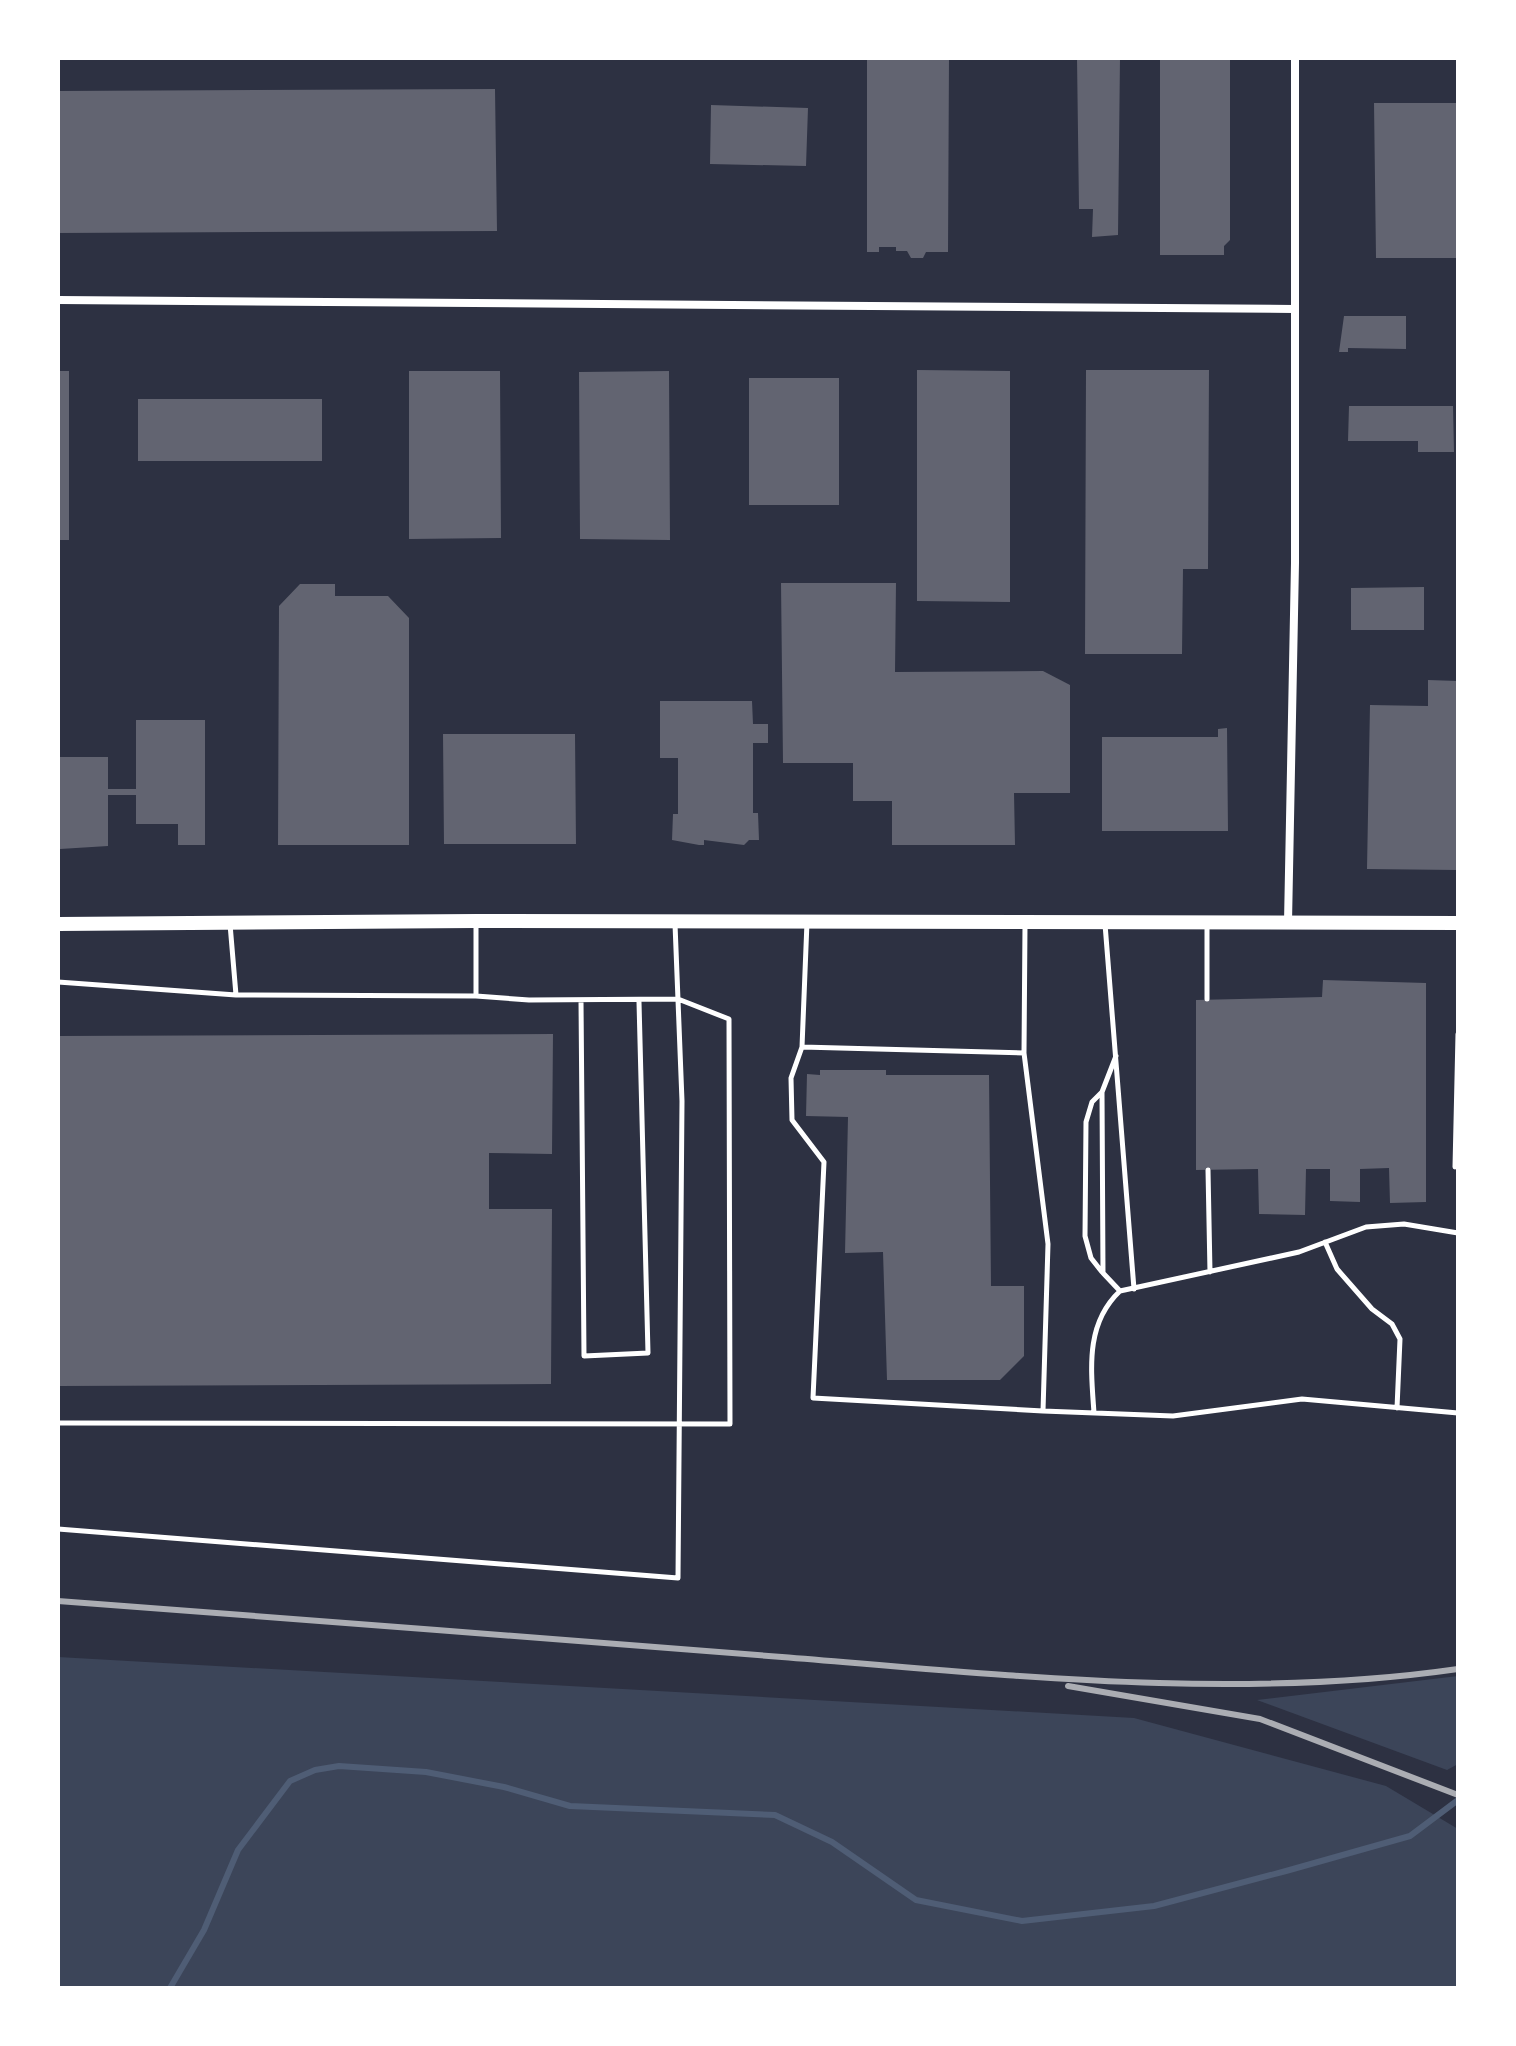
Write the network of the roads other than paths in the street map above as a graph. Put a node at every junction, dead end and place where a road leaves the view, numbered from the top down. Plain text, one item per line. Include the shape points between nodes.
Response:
1 (1295, 58) edge
2 (58, 300) edge
3 (1294, 309) junction
4 (476, 921) junction
5 (230, 922) junction
6 (807, 922) junction
7 (675, 923) junction
8 (1105, 923) junction
9 (1207, 923) junction
10 (1288, 923) junction
11 (1458, 923) edge
12 (58, 924) edge
13 (1025, 925) junction
14 (58, 982) edge
15 (236, 995) junction
16 (476, 996) junction
17 (678, 999) junction
18 (1207, 999) dead end
19 (581, 1000) junction
20 (639, 1002) junction
21 (1458, 1034) edge
22 (802, 1047) junction
23 (1118, 1051) junction
24 (1024, 1053) junction
25 (1102, 1092) junction
26 (1455, 1167) dead end
27 (1208, 1170) dead end
28 (1458, 1233) edge
29 (1325, 1242) junction
30 (1210, 1272) junction
31 (1103, 1273) junction
32 (1134, 1289) junction
33 (1120, 1291) junction
34 (1397, 1408) junction
35 (1043, 1411) junction
36 (1094, 1413) junction
37 (1458, 1413) edge
38 (58, 1423) edge
39 (681, 1426) junction
40 (58, 1529) edge

1 - 3 street
2 - 3 street
3 - 10 street
4 - 5 street
4 - 7 street
4 - 16 lane
5 - 12 street
5 - 15 lane
6 - 7 street
6 - 13 street
6 - 22 lane
7 - 17 lane
8 - 9 street
8 - 13 street
8 - 23 lane
9 - 10 street
9 - 18 lane
10 - 11 street
13 - 24 lane
14 - 15 lane
15 - 16 lane
16 - 19 lane
17 - 20 lane
17 - 39 lane
17 - 39 lane via 729,1019 730,1424
19 - 20 lane
19 - 20 lane via 584,1356 648,1353
21 - 26 lane
22 - 24 lane
22 - 35 lane via 791,1078 792,1120 824,1162 813,1398
23 - 25 lane
23 - 32 lane via 1122,1181
24 - 35 lane via 1048,1244
25 - 31 lane
25 - 31 lane via 1092,1102 1086,1122 1085,1236 1091,1258
27 - 30 lane
28 - 29 lane via 1404,1224 1366,1227
29 - 30 lane
29 - 34 lane via 1337,1269 1392,1324 1400,1339
30 - 32 lane
31 - 33 lane
32 - 33 lane
33 - 36 lane via 1103,1307 1090,1353
34 - 36 lane via 1302,1399 1173,1416
34 - 37 lane
35 - 36 lane
38 - 39 lane
39 - 40 lane via 678,1578

